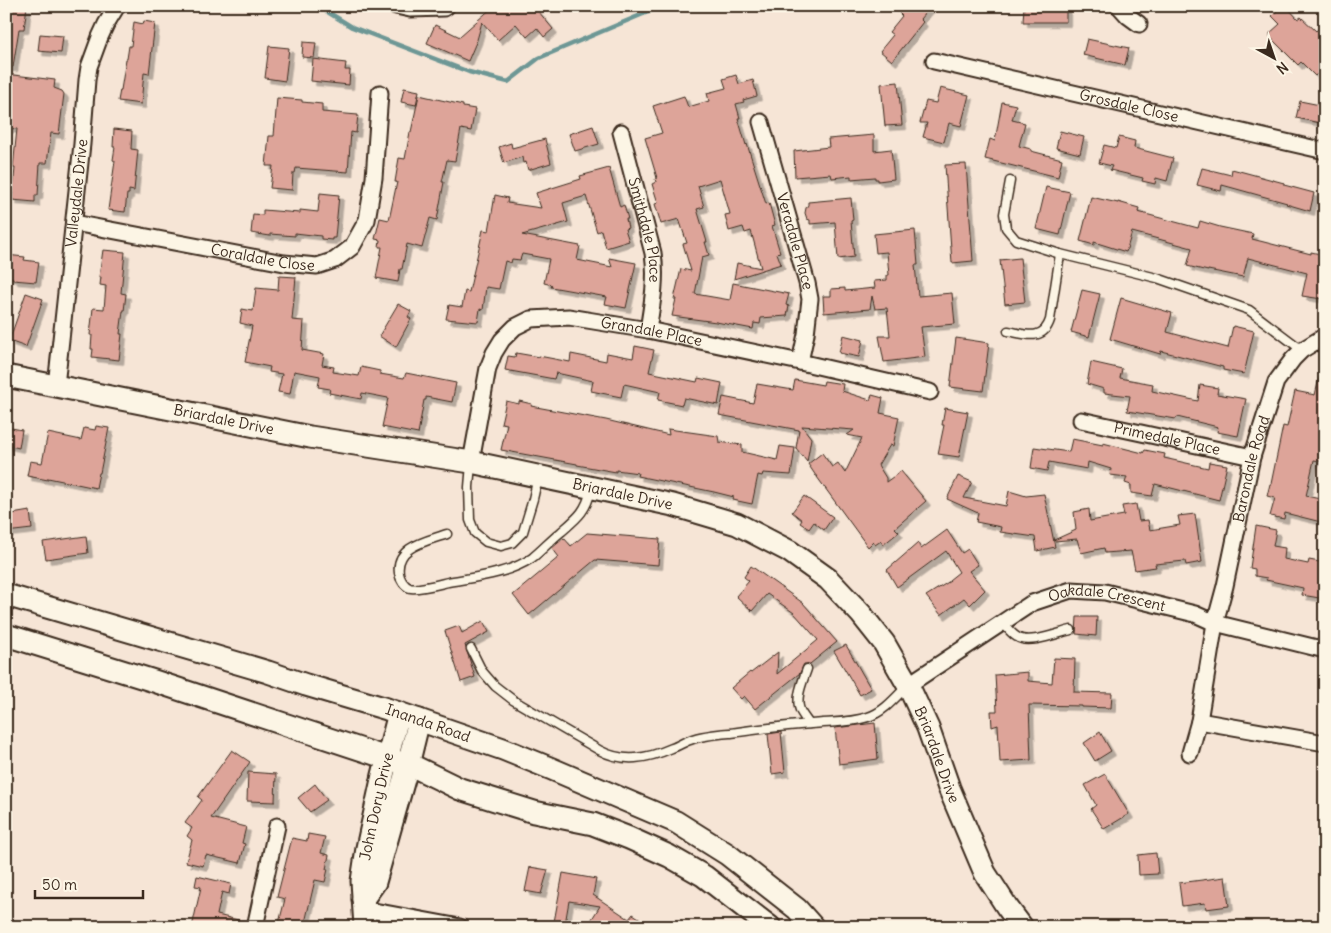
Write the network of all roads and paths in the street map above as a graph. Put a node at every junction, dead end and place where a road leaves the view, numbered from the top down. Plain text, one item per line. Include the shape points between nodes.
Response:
1 (117, 6) edge
2 (396, 6) edge
3 (447, 6) edge
4 (1119, 6) edge
5 (1139, 24) dead end
6 (934, 61) dead end
7 (380, 93) dead end
8 (761, 122) dead end
9 (621, 132) dead end
10 (1325, 151) edge
11 (1010, 181) dead end
12 (74, 223) junction
13 (1060, 254) junction
14 (648, 330) junction
15 (1008, 331) dead end
16 (1325, 336) edge
17 (1302, 350) junction
18 (800, 362) junction
19 (6, 376) edge
20 (56, 386) junction
21 (930, 392) dead end
22 (1081, 420) dead end
23 (1252, 457) junction
24 (471, 462) junction
25 (538, 476) junction
26 (591, 488) junction
27 (447, 534) dead end
28 (6, 595) edge
29 (1215, 622) junction
30 (1003, 623) junction
31 (1071, 630) dead end
32 (6, 635) edge
33 (471, 648) dead end
34 (1325, 650) edge
35 (807, 669) dead end
36 (908, 685) junction
37 (409, 717) junction
38 (1199, 721) junction
39 (809, 724) junction
40 (1325, 743) edge
41 (1190, 753) dead end
42 (388, 759) junction
43 (408, 765) junction
44 (277, 826) dead end
45 (364, 912) edge
46 (254, 927) edge
47 (460, 927) edge
48 (770, 927) edge
49 (813, 927) edge
50 (1022, 927) edge

1 - 12 street, Valleydale Drive via 100,37 90,67
2 - 3 street via 410,9
4 - 5 street
6 - 10 street, Grosdale Close
7 - 12 street, Coraldale Close via 374,178 367,220 352,247 336,260 317,266 284,263
8 - 18 street, Veradale Place via 810,299
9 - 14 street, Smithdale Place via 655,264
11 - 13 lane via 1004,214 1010,235 1016,240
12 - 20 street, Valleydale Drive
13 - 15 lane via 1046,329 1040,334 1029,335
13 - 17 lane via 1157,278 1249,310
14 - 18 street, Grandale Place
14 - 24 street, Grandale Place via 569,317 531,319 515,327 502,340 488,368
16 - 17 street, Barondale Road
17 - 23 street, Barondale Road via 1276,382
18 - 21 street, Grandale Place
19 - 20 street, Briardale Drive
20 - 24 street, Briardale Drive via 310,437
22 - 23 street, Primedale Place
23 - 29 street, Barondale Road
24 - 25 street, Briardale Drive
24 - 25 lane via 470,520 475,533 486,542 501,546 512,543 523,532
25 - 26 street, Briardale Drive
26 - 27 lane via 588,502 578,518 532,557 515,566 496,573 428,586 413,588 405,585 399,573 403,554 416,545
26 - 36 street, Briardale Drive via 674,505 737,524 789,551 828,580 861,614 884,643
28 - 37 street, Inanda Road
29 - 30 street, Oakdale Crescent via 1105,592 1071,590 1032,603
29 - 34 street, Oakdale Crescent
29 - 38 street, Barondale Road
30 - 31 lane via 1017,638 1026,640
30 - 36 street, Oakdale Crescent
32 - 42 street
33 - 39 lane via 482,671 513,700 599,750 620,758 653,755 708,736
35 - 39 lane via 798,704
36 - 39 lane via 888,706 870,716
36 - 50 street, Briardale Drive via 985,873
37 - 42 street, John Dory Drive
37 - 43 street, John Dory Drive
37 - 49 street, Inanda Road via 503,749 676,822 727,854 797,909
38 - 40 street
38 - 41 street, Barondale Road
42 - 43 street
42 - 45 street, John Dory Drive via 366,848 362,881
43 - 45 street, John Dory Drive
43 - 48 street via 460,789 534,812 593,824 645,845 704,876
44 - 46 street
45 - 47 street

